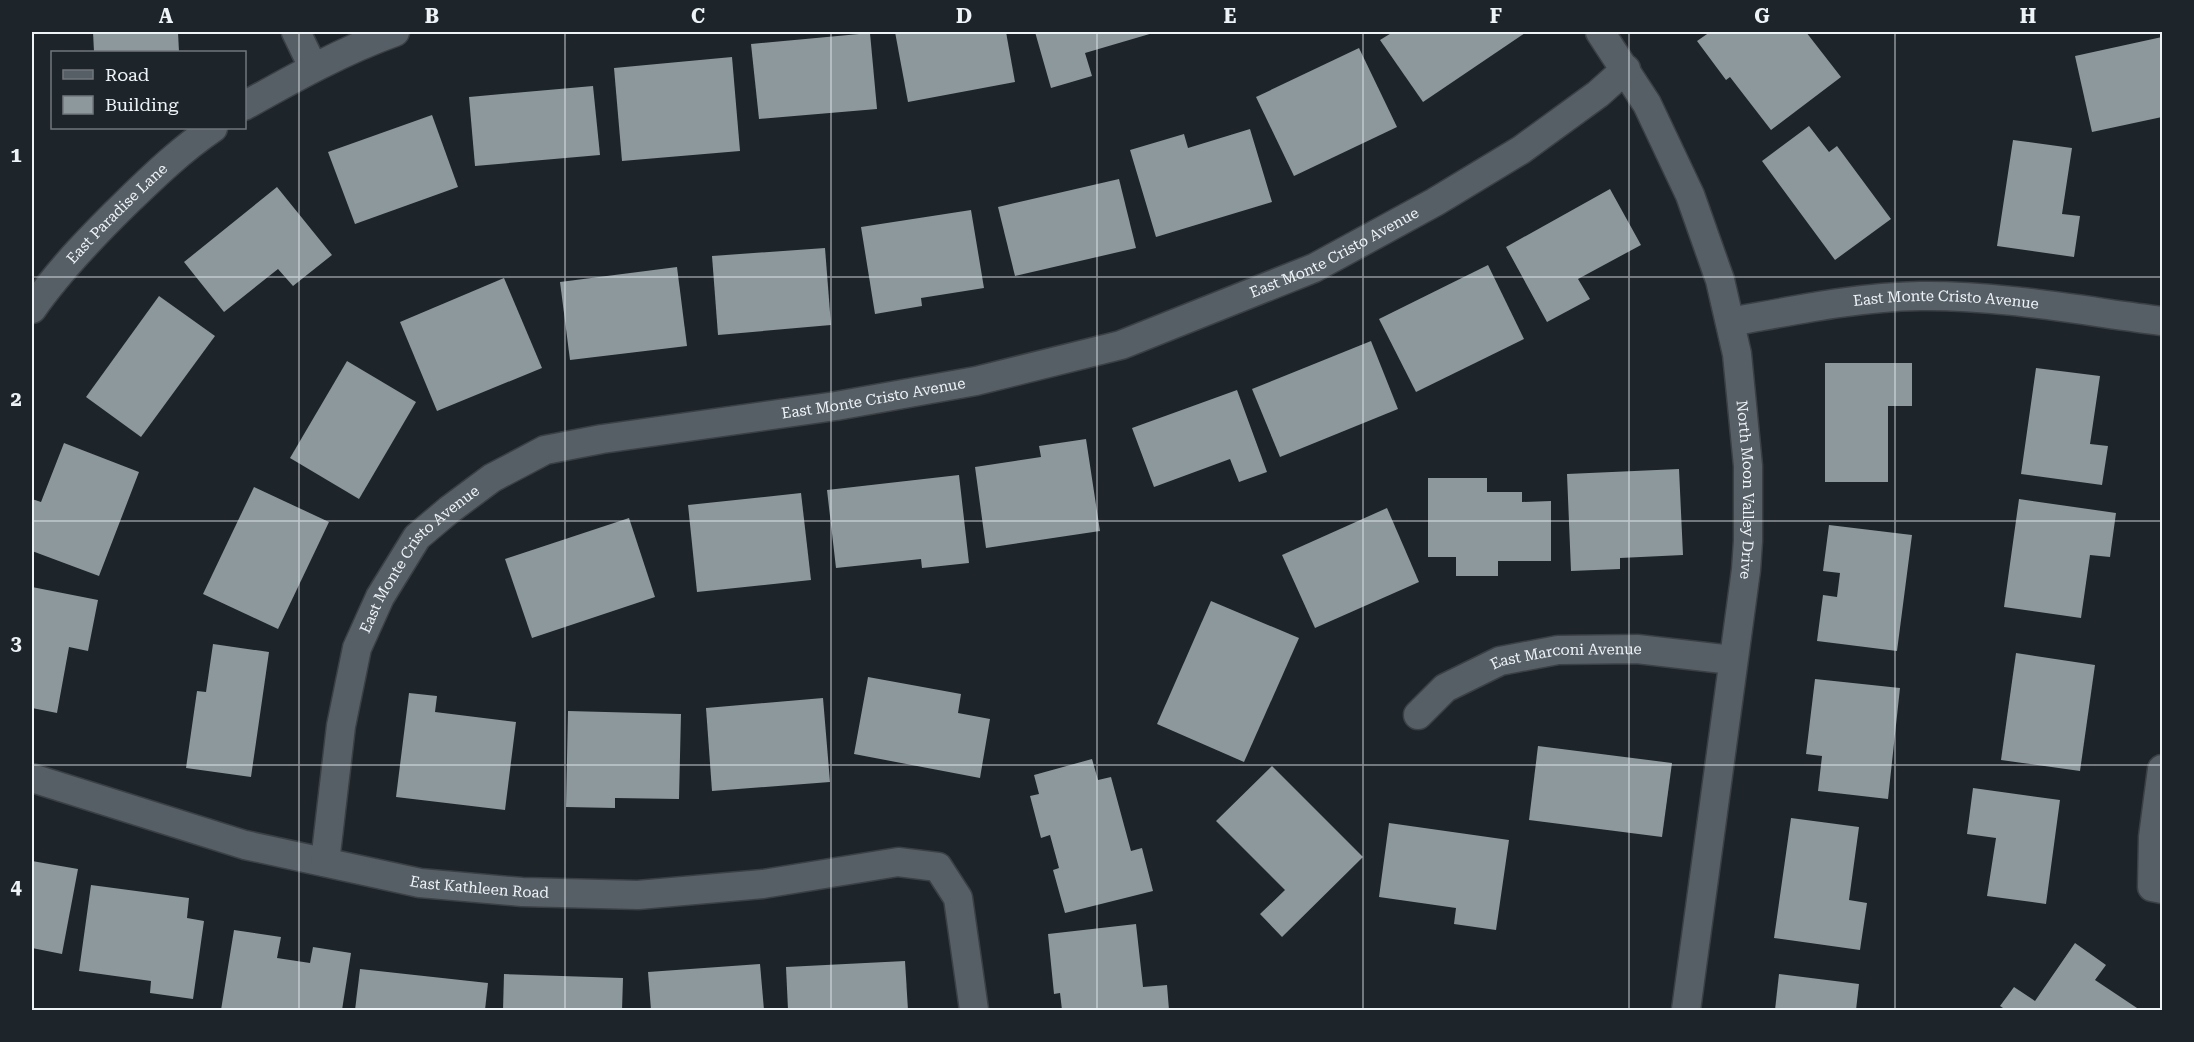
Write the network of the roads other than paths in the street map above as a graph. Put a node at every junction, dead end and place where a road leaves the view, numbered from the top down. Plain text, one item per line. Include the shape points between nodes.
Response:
1 (296, 32) edge
2 (395, 32) edge
3 (1600, 32) edge
4 (313, 67) junction
5 (1626, 69) junction
6 (246, 105) edge
7 (212, 129) edge
8 (32, 309) edge
9 (2163, 321) edge
10 (1730, 322) junction
11 (1732, 660) junction
12 (1418, 716) dead end
13 (2163, 769) edge
14 (32, 778) edge
15 (325, 862) junction
16 (2158, 888) edge
17 (974, 1011) edge
18 (1686, 1011) edge

1 - 4 street
2 - 4 street
3 - 5 street, North Moon Valley Drive
4 - 6 street
5 - 10 street, North Moon Valley Drive via 1690,195 1720,280
5 - 15 street, East Monte Cristo Avenue via 1521,150 1436,202 1314,268 1121,345 976,381 545,450 492,478 417,537 380,597 357,648 341,726
7 - 8 street, East Paradise Lane via 180,150 98,230
9 - 10 street, East Monte Cristo Avenue via 1975,298 1919,296 1845,302
10 - 11 street, North Moon Valley Drive via 1737,354 1749,477 1748,541
11 - 12 street, East Marconi Avenue via 1637,649 1558,651 1500,661 1445,688
11 - 18 street, North Moon Valley Drive
13 - 16 street via 2153,837
14 - 15 street, East Kathleen Road via 245,845
15 - 17 street, East Kathleen Road via 420,884 638,895 763,884 898,862 938,867 957,898

